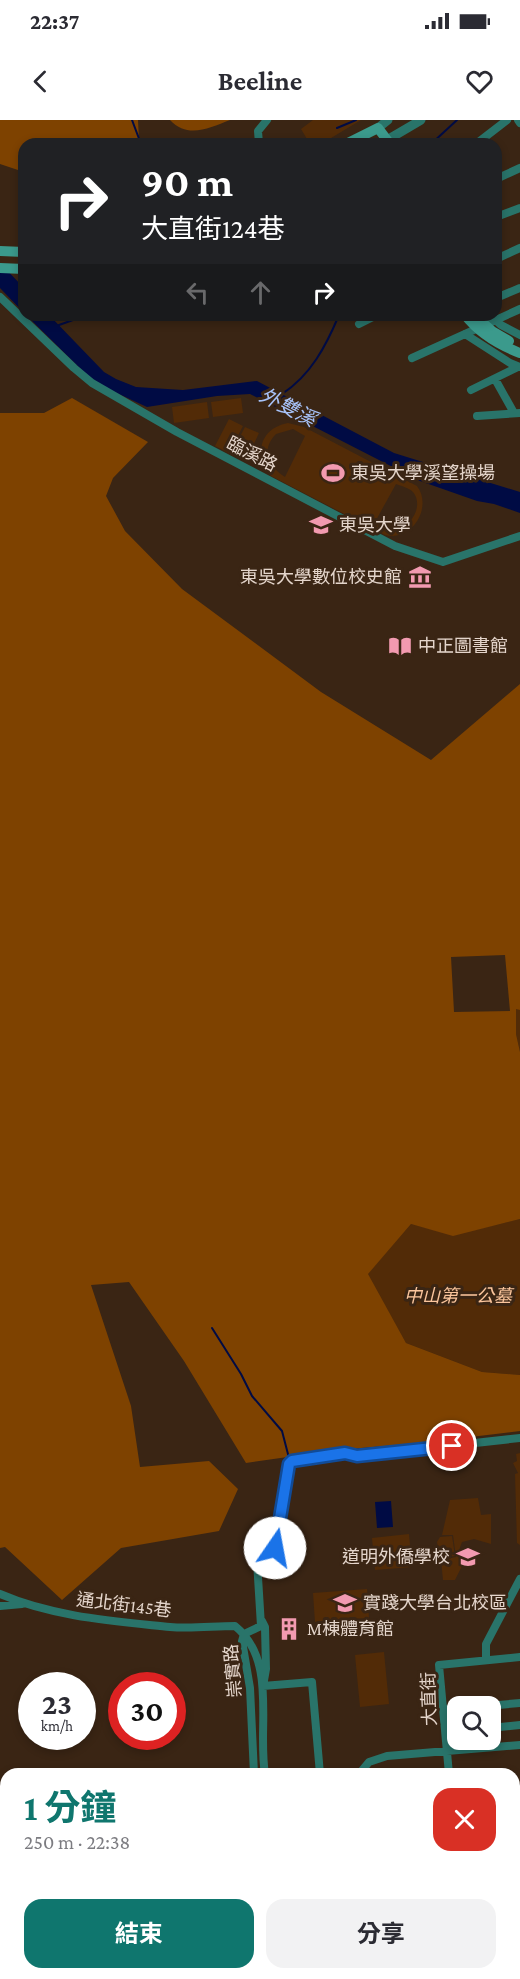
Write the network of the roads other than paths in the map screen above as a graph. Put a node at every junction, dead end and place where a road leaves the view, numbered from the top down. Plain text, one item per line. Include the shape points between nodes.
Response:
1 (267, 120) edge
2 (421, 120) edge
3 (507, 120) edge
4 (384, 123) edge
5 (259, 138) edge
6 (357, 138) edge
7 (392, 138) edge
8 (484, 138) edge
9 (520, 168) edge
10 (502, 176) edge
11 (520, 208) edge
12 (502, 215) edge
13 (520, 248) edge
14 (0, 251) edge
15 (18, 252) edge
16 (502, 256) edge
17 (0, 268) edge
18 (18, 269) edge
19 (520, 288) edge
20 (502, 296) edge
21 (0, 297) edge
22 (520, 309) edge
23 (18, 314) edge
24 (502, 317) edge
25 (25, 321) edge
26 (364, 321) edge
27 (488, 323) edge
28 (358, 324) dead end
29 (465, 334) junction
30 (520, 335) edge
31 (520, 346) edge
32 (520, 353) edge
33 (412, 357) dead end
34 (519, 367) edge
35 (495, 379) junction
36 (471, 390) dead end
37 (517, 413) edge
38 (477, 416) dead end
39 (520, 536) edge
40 (520, 1438) edge
41 (520, 1579) edge
42 (0, 1594) edge
43 (23, 1604) junction
44 (0, 1606) edge
45 (262, 1620) junction
46 (244, 1634) junction
47 (520, 1657) edge
48 (486, 1660) junction
49 (262, 1686) junction
50 (520, 1703) edge
51 (501, 1705) edge
52 (443, 1710) junction
53 (447, 1710) edge
54 (520, 1725) edge
55 (501, 1727) edge
56 (520, 1744) edge
57 (447, 1751) junction
58 (254, 1768) edge
59 (265, 1768) edge
60 (319, 1768) edge
61 (364, 1768) edge
62 (448, 1768) edge

1 - 5 street via 258,131
2 - 7 street
3 - 8 street
4 - 6 main road
9 - 10 street
11 - 12 street
13 - 16 street
14 - 15 main road
17 - 18 main road
19 - 20 street
21 - 23 street, 臨溪路
22 - 24 street
25 - 39 street, 臨溪路 via 92,384 395,546 443,562
26 - 28 street
27 - 29 street
27 - 30 street
27 - 31 main road via 503,338
27 - 32 main road via 499,344
29 - 33 street
29 - 34 street
34 - 35 street
35 - 36 street
35 - 37 street
37 - 38 street
40 - 45 street via 292,1461 275,1548 257,1561
41 - 48 street via 486,1644
42 - 43 street, 通北街145巷
43 - 44 street
43 - 46 street, 通北街145巷 via 127,1624 235,1626
45 - 46 street via 261,1626
45 - 49 street via 266,1669
46 - 49 street, 崇實路 via 256,1657
46 - 58 street, 崇實路
47 - 48 street, 大直街
48 - 52 street, 大直街 via 439,1665
49 - 59 street, 崇實路
49 - 60 street via 312,1682
50 - 51 street
52 - 53 street
52 - 57 street, 大直街
54 - 55 street
56 - 57 street
57 - 61 street via 387,1756 369,1762
57 - 62 street, 大直街

